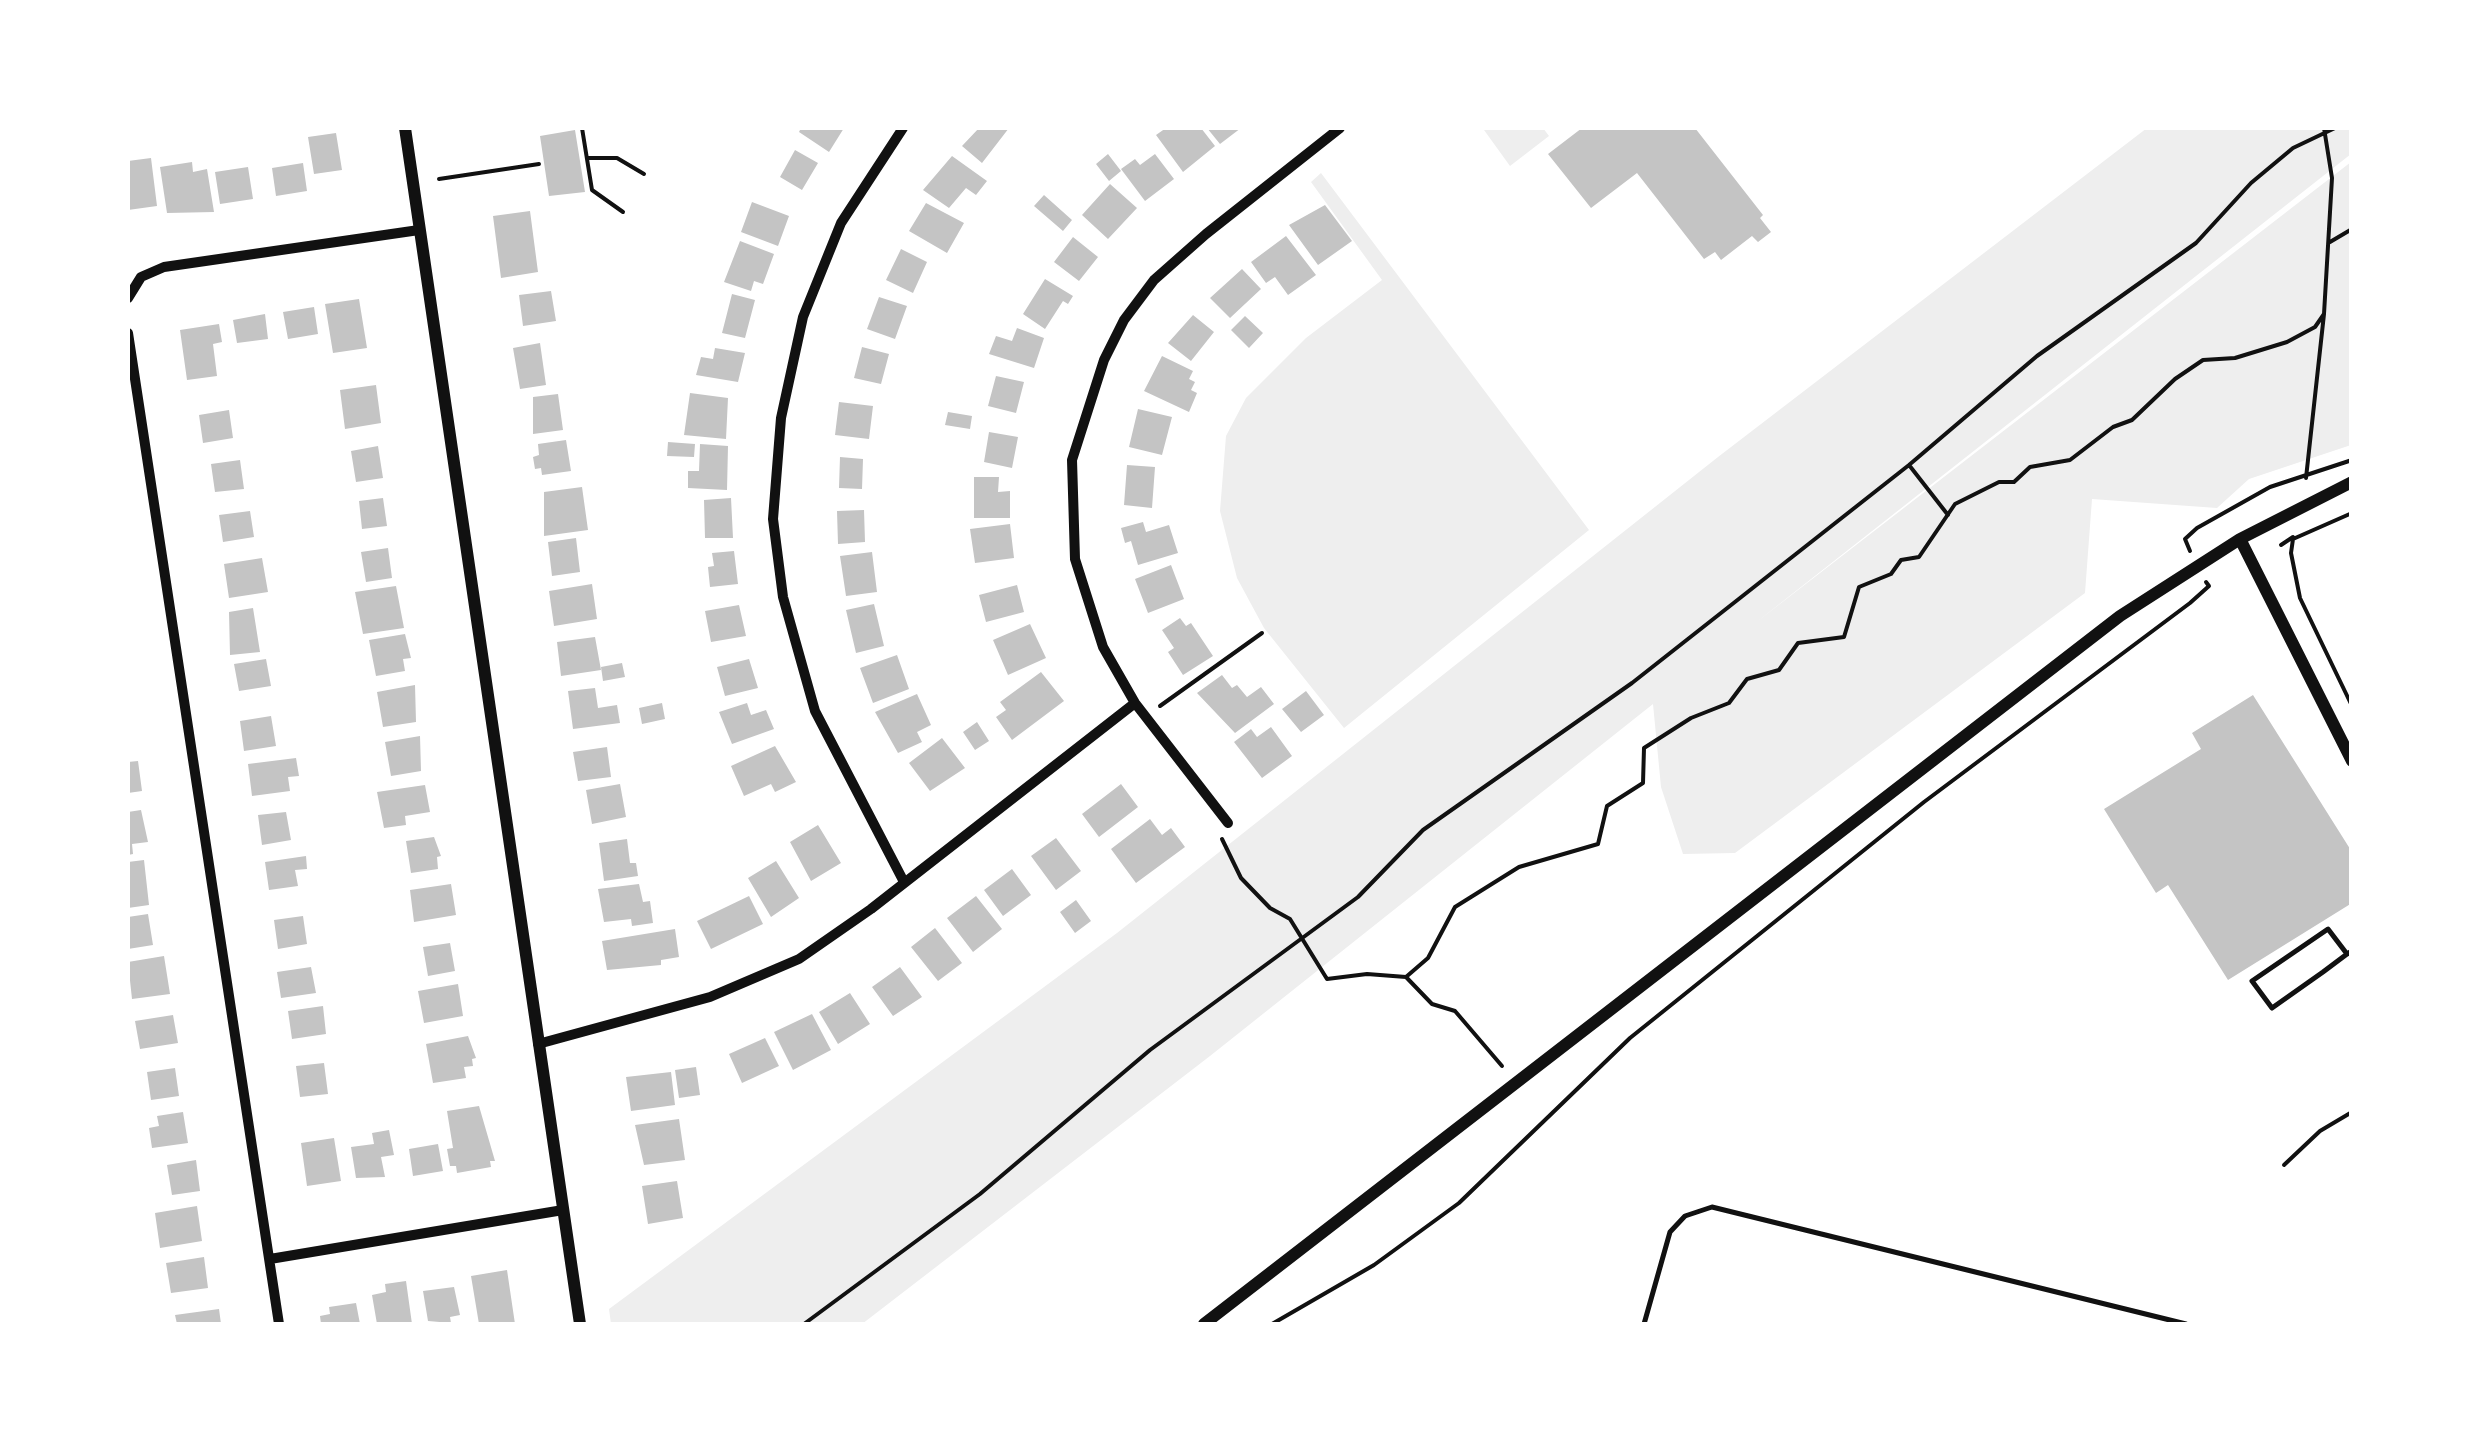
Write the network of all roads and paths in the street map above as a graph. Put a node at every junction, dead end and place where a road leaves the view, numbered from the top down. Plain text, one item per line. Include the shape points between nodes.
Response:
1 (405, 128) edge
2 (582, 128) edge
3 (903, 128) edge
4 (1340, 128) edge
5 (2335, 128) edge
6 (2324, 129) edge
7 (587, 158) junction
8 (539, 164) dead end
9 (644, 174) dead end
10 (439, 179) dead end
11 (623, 212) dead end
12 (420, 230) junction
13 (2352, 230) edge
14 (2328, 244) junction
15 (128, 298) edge
16 (2324, 314) junction
17 (128, 332) edge
18 (2352, 460) edge
19 (1909, 464) junction
20 (2306, 478) junction
21 (2352, 482) edge
22 (2270, 487) junction
23 (2274, 496) dead end
24 (2352, 514) edge
25 (1948, 515) junction
26 (2290, 532) dead end
27 (2293, 539) junction
28 (2240, 540) junction
29 (2282, 546) dead end
30 (2189, 549) dead end
31 (2209, 586) dead end
32 (1262, 633) dead end
33 (1135, 703) junction
34 (1160, 706) dead end
35 (2352, 706) edge
36 (2352, 760) edge
37 (1228, 823) joint
38 (904, 882) junction
39 (1303, 937) junction
40 (2349, 953) edge
41 (1406, 978) junction
42 (538, 1044) junction
43 (1502, 1066) dead end
44 (2352, 1112) edge
45 (2284, 1165) dead end
46 (563, 1210) junction
47 (270, 1259) junction
48 (279, 1324) edge
49 (580, 1324) edge
50 (804, 1324) edge
51 (1204, 1324) edge
52 (1272, 1324) edge
53 (1644, 1324) edge
54 (2186, 1324) edge

1 - 12 street
2 - 7 path
3 - 38 street via 841,223 803,316 781,418 773,519 782,597 815,712
4 - 33 street via 1154,280 1124,320 1084,410 1072,460 1074,558 1102,647
5 - 6 path
6 - 14 path via 2332,178
6 - 19 path via 2252,183 2196,243 2036,356
7 - 9 path via 616,158
7 - 11 path via 592,190
8 - 10 path
12 - 15 street via 164,267 141,278
12 - 42 street
13 - 14 path
14 - 16 path
16 - 20 path
16 - 25 path via 2315,328 2287,342 2203,360 2132,420 2070,460 2030,467 2014,482 1955,504
17 - 47 street
18 - 20 path
19 - 25 path
19 - 39 path via 1632,683 1423,830 1358,897
20 - 22 path
21 - 28 street
22 - 23 path
22 - 30 path via 2188,533
24 - 27 path
25 - 41 path via 1919,557 1901,560 1892,574 1860,587 1844,637 1798,643 1779,670 1747,679 1729,703 1644,748 1643,783 1607,806 1598,844 1518,866 1455,907 1428,958
26 - 27 path
27 - 29 path
27 - 35 path via 2300,598
28 - 36 street
28 - 51 street via 2120,616
31 - 52 path via 1924,802 1630,1038 1460,1203
32 - 34 path
33 - 37 street
33 - 38 street
37 - 39 path via 1219,834 1241,878
38 - 42 street via 799,958 710,997
39 - 41 path via 1327,979
39 - 50 path via 1150,1050 980,1194
40 - 40 lane via 2272,1008 2252,981 2328,928
41 - 43 path via 1432,1004 1455,1012
42 - 46 street
44 - 45 path
46 - 47 street
46 - 49 street
47 - 48 street
53 - 54 lane via 1670,1232 1685,1216 1712,1207

